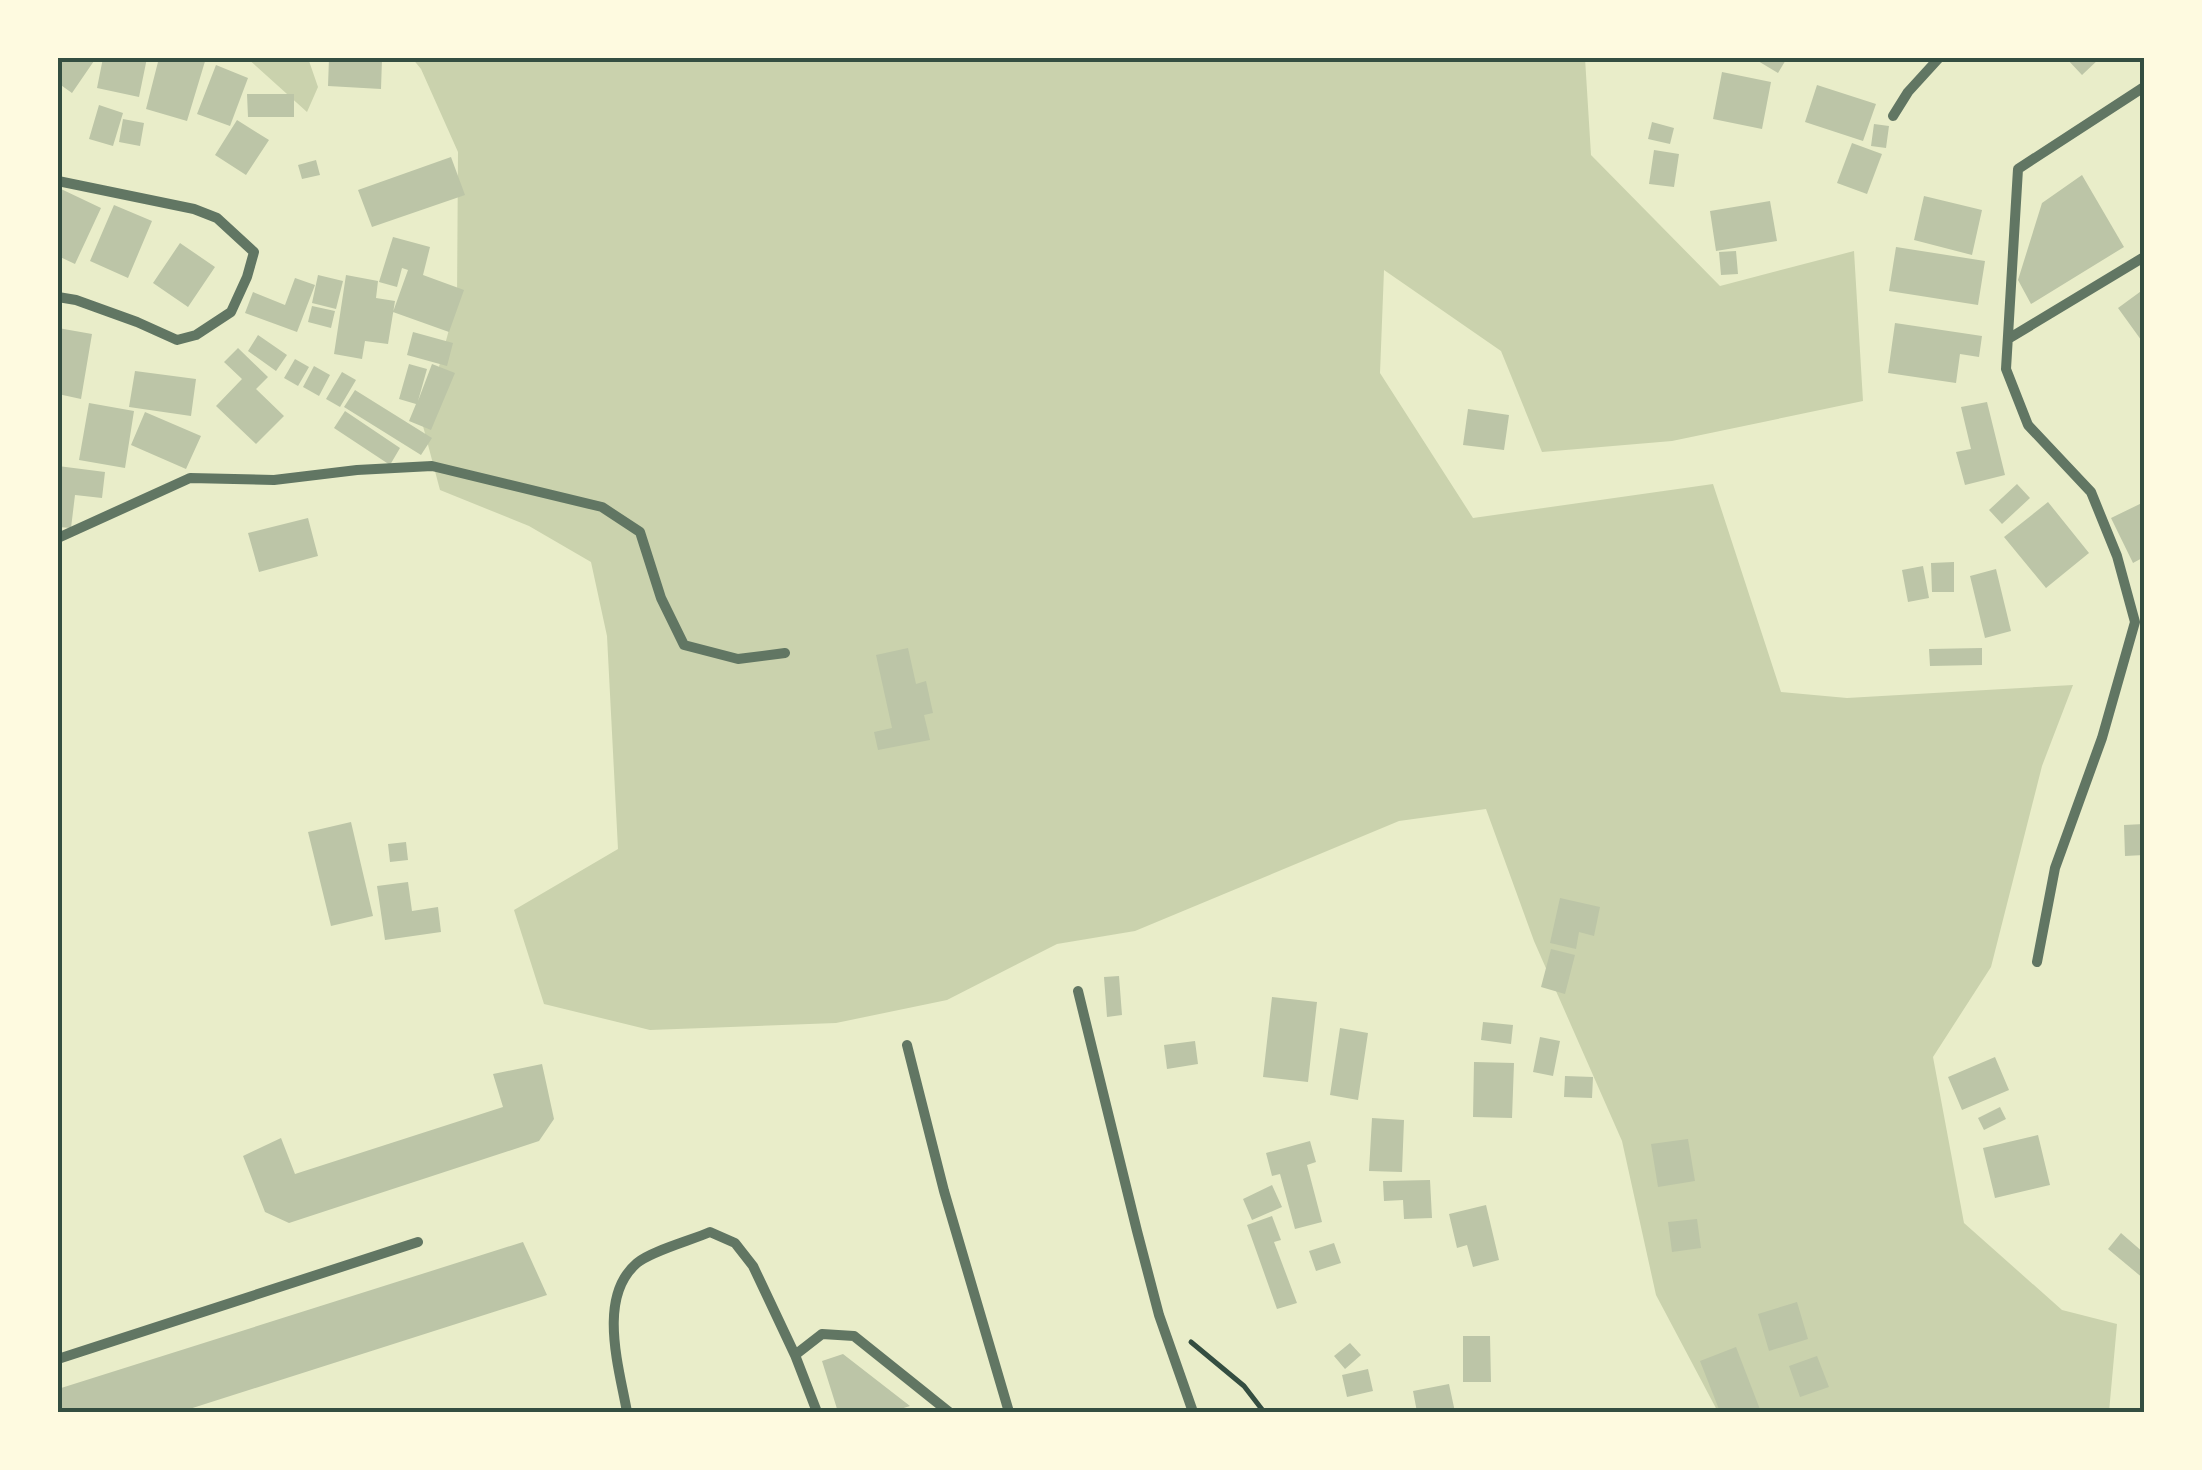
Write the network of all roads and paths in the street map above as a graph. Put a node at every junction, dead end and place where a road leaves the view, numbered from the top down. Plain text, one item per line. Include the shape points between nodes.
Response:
1 (1939, 58) edge
2 (2144, 87) edge
3 (1892, 116) dead end
4 (58, 181) edge
5 (2144, 258) edge
6 (58, 297) edge
7 (2008, 339) junction
8 (58, 538) edge
9 (785, 653) dead end
10 (2037, 962) dead end
11 (1078, 991) dead end
12 (907, 1045) dead end
13 (418, 1242) dead end
14 (1160, 1315) junction
15 (795, 1355) junction
16 (58, 1360) edge
17 (626, 1412) edge
18 (817, 1412) edge
19 (949, 1412) edge
20 (1009, 1412) edge
21 (1193, 1412) edge
22 (1264, 1412) edge

1 - 3 street
2 - 7 street via 2018,169
4 - 6 street via 194,209 217,218 254,252 230,312 186,338
5 - 7 street
7 - 10 street via 2006,368 2028,425 2091,492 2118,556 2134,622 2102,738 2055,868
8 - 9 street via 190,478 274,480 432,466 602,508 640,532 660,598 684,645 738,659
11 - 14 street
12 - 20 street
13 - 16 street
14 - 21 street
14 - 22 path via 1244,1386
15 - 17 street via 753,1266 734,1243 710,1232 639,1260 620,1282 614,1306
15 - 18 street
15 - 19 street via 822,1334 854,1336

